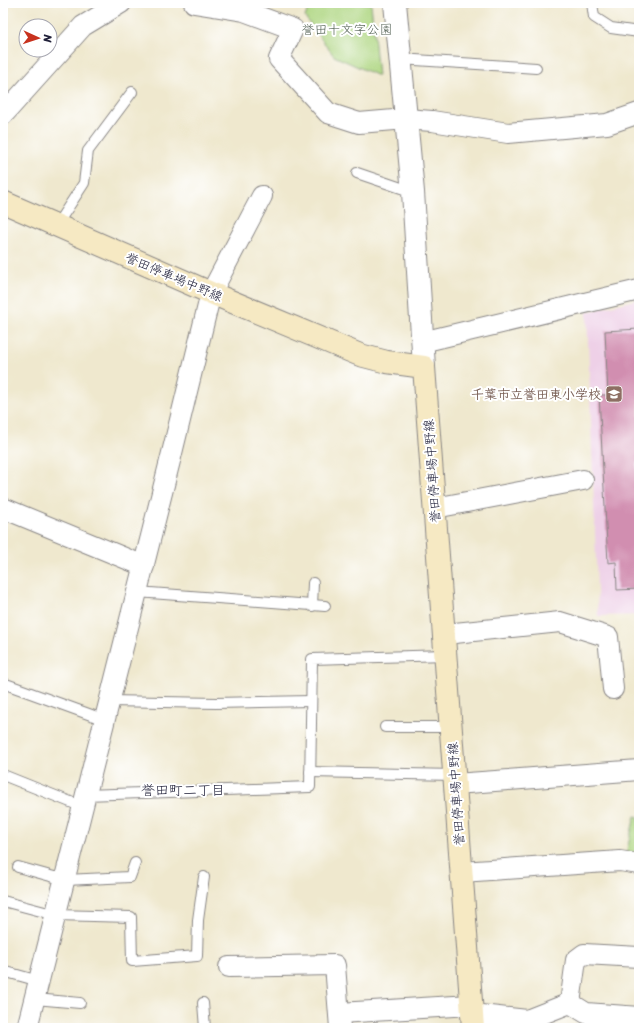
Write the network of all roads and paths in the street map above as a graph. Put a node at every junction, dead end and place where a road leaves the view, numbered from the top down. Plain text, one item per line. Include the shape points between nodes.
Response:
1 (121, 3) edge
2 (194, 3) edge
3 (395, 3) edge
4 (592, 3) edge
5 (639, 32) edge
6 (400, 59) junction
7 (536, 68) dead end
8 (132, 92) dead end
9 (639, 113) edge
10 (3, 116) edge
11 (406, 119) junction
12 (356, 173) dead end
13 (412, 192) junction
14 (262, 196) dead end
15 (3, 202) edge
16 (56, 226) junction
17 (639, 290) edge
18 (211, 293) junction
19 (422, 342) junction
20 (424, 367) junction
21 (583, 480) dead end
22 (3, 508) edge
23 (435, 508) junction
24 (144, 566) junction
25 (313, 583) dead end
26 (137, 592) junction
27 (312, 606) junction
28 (325, 606) dead end
29 (445, 645) junction
30 (3, 682) edge
31 (613, 689) dead end
32 (311, 701) junction
33 (107, 711) junction
34 (385, 727) dead end
35 (451, 727) junction
36 (639, 770) edge
37 (310, 772) junction
38 (3, 775) edge
39 (455, 780) junction
40 (84, 801) junction
41 (135, 863) dead end
42 (639, 864) edge
43 (18, 867) dead end
44 (462, 872) junction
45 (204, 877) dead end
46 (64, 880) junction
47 (3, 901) edge
48 (56, 915) junction
49 (639, 957) edge
50 (229, 967) dead end
51 (3, 971) edge
52 (37, 990) junction
53 (203, 1003) dead end
54 (570, 1003) junction
55 (80, 1004) dead end
56 (472, 1016) edge
57 (639, 1017) edge
58 (339, 1021) edge
59 (27, 1028) edge
60 (205, 1028) edge

1 - 10 street via 83,26
2 - 11 street via 244,11 293,29 280,59 328,112 359,123
3 - 6 street
4 - 5 lane via 594,18 611,28
6 - 7 lane
6 - 11 street
8 - 16 lane via 88,151 84,183
9 - 11 street via 607,124 508,133 432,120
11 - 13 street
12 - 13 lane
13 - 19 street
14 - 18 street
15 - 16 main road, 誉田停車場中野線
16 - 18 main road, 誉田停車場中野線
17 - 19 street
18 - 20 main road, 誉田停車場中野線 via 360,355
18 - 24 street
19 - 20 street
20 - 23 main road, 誉田停車場中野線
21 - 23 street
22 - 24 street
23 - 29 main road, 誉田停車場中野線
24 - 26 street
25 - 27 lane
26 - 27 lane
26 - 33 street
27 - 28 lane
29 - 31 street via 560,622 608,637
29 - 32 lane via 312,659
29 - 35 main road, 誉田停車場中野線
30 - 33 lane
32 - 33 lane via 216,703
32 - 37 lane
33 - 40 street
34 - 35 lane
35 - 39 main road, 誉田停車場中野線
36 - 39 street
37 - 39 lane
37 - 40 lane via 310,787
38 - 40 lane
39 - 44 main road, 誉田停車場中野線
40 - 46 street
41 - 46 lane via 130,877
42 - 44 street via 620,861
43 - 46 lane
44 - 56 main road, 誉田停車場中野線
45 - 48 lane via 198,920 197,956 132,961 131,917
46 - 48 street
47 - 48 lane
48 - 52 street
49 - 54 street via 584,954 576,960
50 - 58 street via 335,964
51 - 52 lane
52 - 55 lane
52 - 59 street
53 - 60 lane
54 - 56 street via 527,1020
54 - 57 street via 586,1013
56 - 58 street

